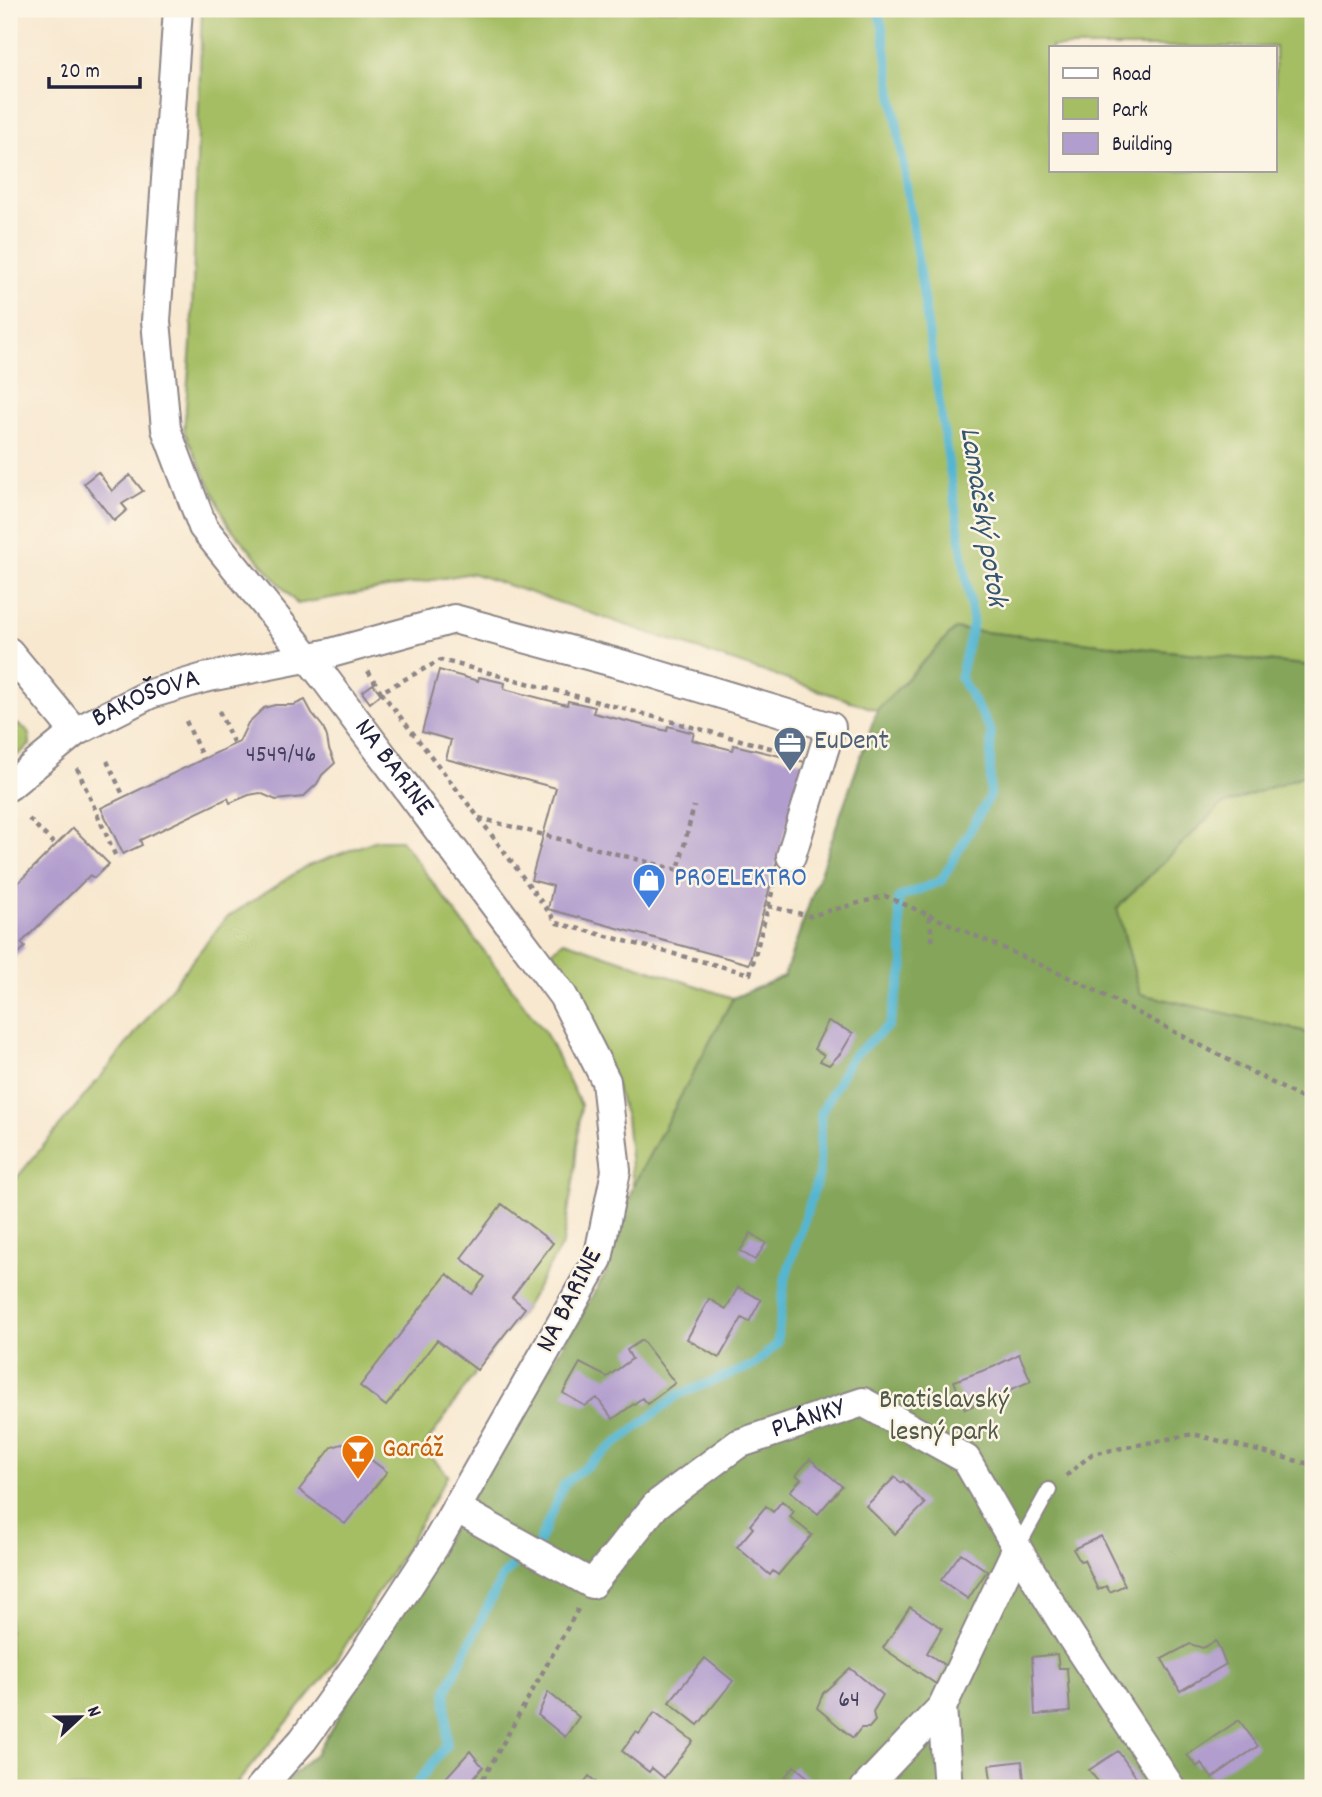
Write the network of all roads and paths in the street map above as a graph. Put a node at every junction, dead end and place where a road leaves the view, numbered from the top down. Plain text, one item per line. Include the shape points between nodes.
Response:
1 (178, 9) edge
2 (9, 652) edge
3 (307, 659) junction
4 (326, 680) junction
5 (382, 692) junction
6 (219, 711) dead end
7 (186, 720) dead end
8 (69, 737) junction
9 (234, 744) dead end
10 (203, 759) dead end
11 (107, 761) dead end
12 (819, 761) junction
13 (9, 786) edge
14 (124, 797) dead end
15 (694, 806) dead end
16 (479, 818) junction
17 (29, 819) dead end
18 (55, 845) dead end
19 (116, 856) dead end
20 (791, 856) joint
21 (768, 906) junction
22 (929, 915) junction
23 (933, 944) dead end
24 (1313, 1104) edge
25 (1313, 1465) edge
26 (1049, 1490) joint
27 (456, 1508) junction
28 (1017, 1548) junction
29 (592, 1584) junction
30 (942, 1707) junction
31 (260, 1788) edge
32 (478, 1788) edge
33 (864, 1788) edge
34 (948, 1788) edge
35 (1171, 1788) edge

1 - 3 street, NA BARINE via 156,321 166,429 203,527
2 - 8 street
3 - 4 street, NA BARINE
3 - 8 street, BAKOŠOVA via 204,678 150,694
3 - 12 street, BAKOŠOVA via 454,619 831,727
4 - 5 path via 365,667
4 - 27 street, NA BARINE via 563,996 606,1081 616,1171 598,1259
5 - 12 path via 441,660
5 - 16 path
6 - 9 path
7 - 10 path
8 - 13 street, BAKOŠOVA
8 - 19 path
11 - 14 path
12 - 20 street
15 - 16 path via 678,870
16 - 21 path via 557,923 750,974
17 - 18 path
20 - 21 path via 780,862
21 - 22 path via 810,916 885,896
22 - 23 path
22 - 24 path via 1079,982
25 - 26 path via 1193,1434 1092,1454
26 - 28 lane
27 - 29 street
27 - 31 street, NA BARINE via 359,1662 303,1740
28 - 29 street, PLÁNKY via 965,1459 863,1402 738,1444 656,1505
28 - 30 street
28 - 35 street, PLÁNKY
29 - 32 path
30 - 33 street
30 - 34 street

